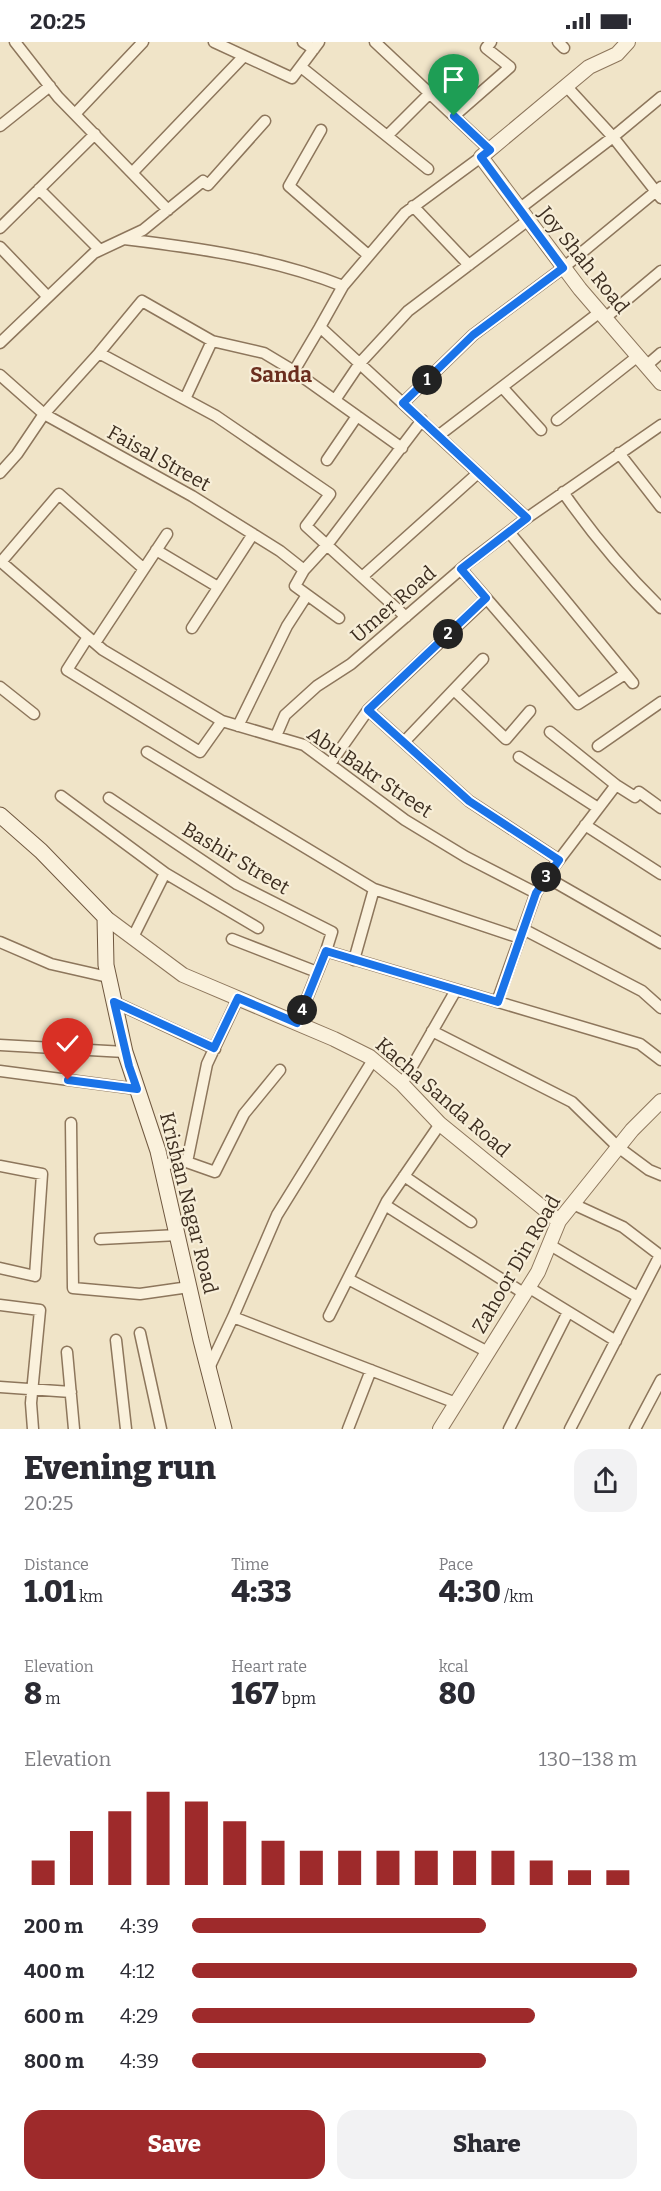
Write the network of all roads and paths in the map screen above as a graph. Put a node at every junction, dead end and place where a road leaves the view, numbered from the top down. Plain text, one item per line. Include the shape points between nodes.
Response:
1 (15, 42) edge
2 (143, 42) edge
3 (214, 42) edge
4 (303, 42) edge
5 (375, 42) edge
6 (491, 42) edge
7 (628, 42) edge
8 (317, 46) edge
9 (244, 56) junction
10 (301, 67) junction
11 (50, 86) junction
12 (567, 87) junction
13 (430, 93) junction
14 (661, 97) edge
15 (75, 114) junction
16 (454, 116) junction
17 (266, 121) dead end
18 (0, 126) edge
19 (321, 130) dead end
20 (94, 134) junction
21 (387, 136) junction
22 (613, 137) junction
23 (485, 154) junction
24 (428, 169) dead end
25 (132, 173) junction
26 (39, 189) junction
27 (659, 192) edge
28 (413, 207) junction
29 (168, 210) junction
30 (523, 215) junction
31 (0, 228) edge
32 (122, 239) junction
33 (0, 247) edge
34 (100, 250) junction
35 (368, 255) junction
36 (469, 265) junction
37 (563, 268) junction
38 (661, 271) edge
39 (342, 286) junction
40 (48, 297) junction
41 (602, 315) junction
42 (320, 327) junction
43 (212, 341) junction
44 (0, 343) edge
45 (99, 353) junction
46 (661, 353) edge
47 (642, 361) junction
48 (360, 363) junction
49 (294, 371) junction
50 (0, 375) edge
51 (661, 384) edge
52 (502, 387) junction
53 (185, 399) junction
54 (335, 400) junction
55 (403, 403) junction
56 (44, 414) junction
57 (357, 416) junction
58 (422, 420) junction
59 (557, 420) dead end
60 (661, 425) edge
61 (541, 430) dead end
62 (438, 436) junction
63 (402, 448) junction
64 (620, 453) junction
65 (327, 460) dead end
66 (0, 473) edge
67 (478, 473) junction
68 (563, 492) junction
69 (661, 507) edge
70 (527, 518) junction
71 (509, 532) junction
72 (167, 534) dead end
73 (253, 534) junction
74 (327, 545) junction
75 (156, 550) junction
76 (0, 561) edge
77 (144, 569) junction
78 (461, 569) junction
79 (303, 570) junction
80 (362, 577) junction
81 (218, 587) junction
82 (307, 595) junction
83 (486, 598) junction
84 (661, 608) edge
85 (406, 617) junction
86 (339, 618) dead end
87 (192, 628) dead end
88 (91, 640) junction
89 (483, 659) dead end
90 (626, 674) junction
91 (633, 683) dead end
92 (0, 687) edge
93 (454, 690) junction
94 (661, 702) edge
95 (368, 710) junction
96 (530, 711) dead end
97 (34, 714) dead end
98 (222, 721) junction
99 (237, 726) junction
100 (550, 732) dead end
101 (276, 736) junction
102 (404, 742) junction
103 (597, 746) dead end
104 (147, 752) dead end
105 (519, 758) dead end
106 (330, 764) junction
107 (616, 785) junction
108 (61, 796) dead end
109 (109, 798) dead end
110 (598, 808) junction
111 (661, 808) edge
112 (0, 815) edge
113 (585, 825) junction
114 (559, 860) junction
115 (165, 873) junction
116 (661, 874) edge
117 (546, 877) junction
118 (374, 890) junction
119 (536, 893) junction
120 (105, 917) junction
121 (258, 928) dead end
122 (522, 933) junction
123 (133, 937) junction
124 (232, 939) dead end
125 (0, 942) edge
126 (661, 944) edge
127 (326, 951) junction
128 (354, 960) junction
129 (317, 972) junction
130 (108, 977) junction
131 (456, 990) junction
132 (238, 998) junction
133 (114, 1002) junction
134 (498, 1002) junction
135 (661, 1008) edge
136 (297, 1023) junction
137 (432, 1031) junction
138 (0, 1044) edge
139 (214, 1048) junction
140 (125, 1052) junction
141 (373, 1060) junction
142 (661, 1060) edge
143 (280, 1070) dead end
144 (0, 1071) edge
145 (402, 1084) junction
146 (137, 1089) junction
147 (661, 1101) edge
148 (71, 1123) dead end
149 (440, 1124) junction
150 (618, 1147) junction
151 (187, 1162) junction
152 (0, 1166) edge
153 (162, 1166) junction
154 (661, 1175) edge
155 (404, 1176) junction
156 (573, 1204) junction
157 (385, 1205) junction
158 (559, 1221) junction
159 (471, 1222) dead end
160 (178, 1235) junction
161 (100, 1239) dead end
162 (550, 1245) junction
163 (660, 1255) edge
164 (0, 1268) edge
165 (348, 1279) junction
166 (189, 1287) junction
167 (527, 1291) junction
168 (638, 1297) junction
169 (0, 1305) edge
170 (568, 1312) junction
171 (329, 1316) dead end
172 (233, 1317) junction
173 (140, 1333) dead end
174 (116, 1340) dead end
175 (616, 1341) junction
176 (67, 1352) dead end
177 (488, 1352) junction
178 (209, 1368) junction
179 (371, 1370) junction
180 (661, 1380) edge
181 (0, 1387) edge
182 (32, 1389) junction
183 (71, 1392) junction
184 (456, 1403) junction
185 (33, 1429) edge
186 (74, 1429) edge
187 (126, 1429) edge
188 (161, 1429) edge
189 (224, 1429) edge
190 (348, 1429) edge
191 (440, 1429) edge
192 (509, 1429) edge
193 (570, 1429) edge
194 (635, 1429) edge

1 - 11 street
2 - 15 street
3 - 9 street
4 - 8 street
5 - 13 street
6 - 16 street via 486,48 510,68
7 - 12 street via 617,54 589,68
8 - 10 street
9 - 10 street via 292,78
9 - 25 street
10 - 21 street
11 - 15 street
11 - 18 street
12 - 22 street
12 - 23 street
13 - 16 street
13 - 21 street
14 - 22 street
15 - 20 street
16 - 23 street
17 - 29 street via 208,185 203,181
19 - 35 street via 289,186
20 - 25 street
20 - 26 street
21 - 24 street
22 - 27 street
22 - 30 street
23 - 28 street
23 - 30 street, Joy Shah Road
25 - 29 street
26 - 31 street
26 - 34 street
27 - 37 street
28 - 35 street
28 - 36 street
29 - 32 street via 143,230
30 - 36 street
30 - 37 street, Joy Shah Road
32 - 34 street
32 - 39 street via 258,260
33 - 40 street
34 - 40 street
35 - 39 street
36 - 48 street via 408,311
37 - 41 street, Joy Shah Road
37 - 55 street via 473,335
38 - 41 street
39 - 42 street
40 - 44 street
41 - 47 street, Joy Shah Road
41 - 52 street
42 - 48 street
42 - 49 street
43 - 45 street via 142,302
43 - 49 street via 264,354
43 - 53 street
45 - 53 street
45 - 56 street
46 - 47 street
47 - 51 street, Joy Shah Road
47 - 59 street
48 - 54 street
48 - 55 street
49 - 54 street
50 - 56 street, Faisal Street
52 - 61 street
52 - 62 street
53 - 74 street via 330,494 306,526
54 - 57 street
55 - 58 street
56 - 66 street
56 - 73 street, Faisal Street
57 - 63 street
57 - 65 street
58 - 62 street
58 - 63 street
60 - 64 street, Umer Road
62 - 67 street
63 - 74 street
64 - 68 street, Umer Road
64 - 69 street
67 - 70 street
67 - 80 street
68 - 70 street, Umer Road
68 - 84 street via 586,525
70 - 71 street, Umer Road
71 - 78 street, Umer Road
71 - 90 street
72 - 75 street
73 - 79 street, Faisal Street
73 - 81 street
74 - 79 street
74 - 80 street
75 - 77 street
75 - 81 street
76 - 77 street via 59,494
76 - 88 street, Abu Bakr Street
77 - 88 street
78 - 83 street
78 - 85 street, Umer Road
79 - 82 street via 295,586
80 - 85 street
81 - 87 street
82 - 86 street
82 - 99 street via 287,626
83 - 90 street via 578,704
83 - 95 street
85 - 101 street, Umer Road via 285,715
88 - 98 street, Abu Bakr Street
88 - 98 street via 67,670 200,752
89 - 93 street
90 - 91 street
92 - 97 street
93 - 96 street via 506,739
93 - 102 street
94 - 103 street
95 - 102 street
95 - 106 street
98 - 99 street, Abu Bakr Street
99 - 101 street, Abu Bakr Street
100 - 107 street
101 - 106 street, Abu Bakr Street via 304,745
102 - 114 street via 469,801
104 - 118 street
105 - 110 street
106 - 119 street, Abu Bakr Street via 405,820
107 - 110 street
107 - 111 street via 635,797 639,792
108 - 115 street
109 - 127 street, Bashir Street via 237,884 332,932
110 - 113 street
112 - 120 main road, Kacha Sanda Road
113 - 114 street
113 - 116 street
114 - 117 street
115 - 121 street
115 - 123 street
117 - 119 street
117 - 126 street
118 - 122 street
118 - 128 street
119 - 122 street
120 - 123 street, Kacha Sanda Road
120 - 130 main road, Krishan Nagar Road
122 - 134 street
122 - 135 street via 642,991
123 - 132 street, Kacha Sanda Road via 183,975
124 - 129 street
125 - 130 street via 51,964
127 - 128 street
127 - 129 street
128 - 131 street
129 - 136 street
130 - 133 main road, Krishan Nagar Road
131 - 134 street
131 - 137 street
132 - 136 street, Kacha Sanda Road
132 - 139 street
133 - 139 street
133 - 140 main road, Krishan Nagar Road
134 - 142 street via 640,1044
136 - 141 street, Kacha Sanda Road
137 - 145 street
137 - 150 street via 572,1102
138 - 140 street
139 - 151 street via 207,1064
140 - 146 main road, Krishan Nagar Road
141 - 145 street, Kacha Sanda Road
141 - 172 street via 277,1215
143 - 151 street via 244,1114 215,1172
144 - 146 street
145 - 149 street, Kacha Sanda Road
146 - 153 main road, Krishan Nagar Road
147 - 150 street, Zahoor Din Road
148 - 166 street via 73,1288 140,1294
149 - 155 street
149 - 158 street, Kacha Sanda Road
150 - 154 street
150 - 156 street, Zahoor Din Road
151 - 153 street
152 - 164 street via 42,1174 35,1276
153 - 160 main road, Krishan Nagar Road
155 - 157 street
155 - 159 street
156 - 158 street, Zahoor Din Road
156 - 163 street via 623,1227
157 - 165 street
157 - 167 street
158 - 162 street, Zahoor Din Road
160 - 161 street
160 - 166 main road, Krishan Nagar Road
162 - 167 street, Zahoor Din Road
162 - 168 street
163 - 168 street
165 - 171 street
165 - 177 street
166 - 178 main road, Krishan Nagar Road
167 - 170 street
167 - 177 street, Zahoor Din Road
168 - 175 street
169 - 182 street via 40,1310
170 - 175 street
170 - 192 street
172 - 178 street
172 - 179 street
173 - 188 street
174 - 187 street
175 - 193 street
176 - 183 street
177 - 184 street, Zahoor Din Road
178 - 189 main road, Krishan Nagar Road
179 - 184 street
179 - 190 street
180 - 194 street
181 - 182 street
182 - 183 street
182 - 185 street
183 - 186 street
184 - 191 street, Zahoor Din Road

